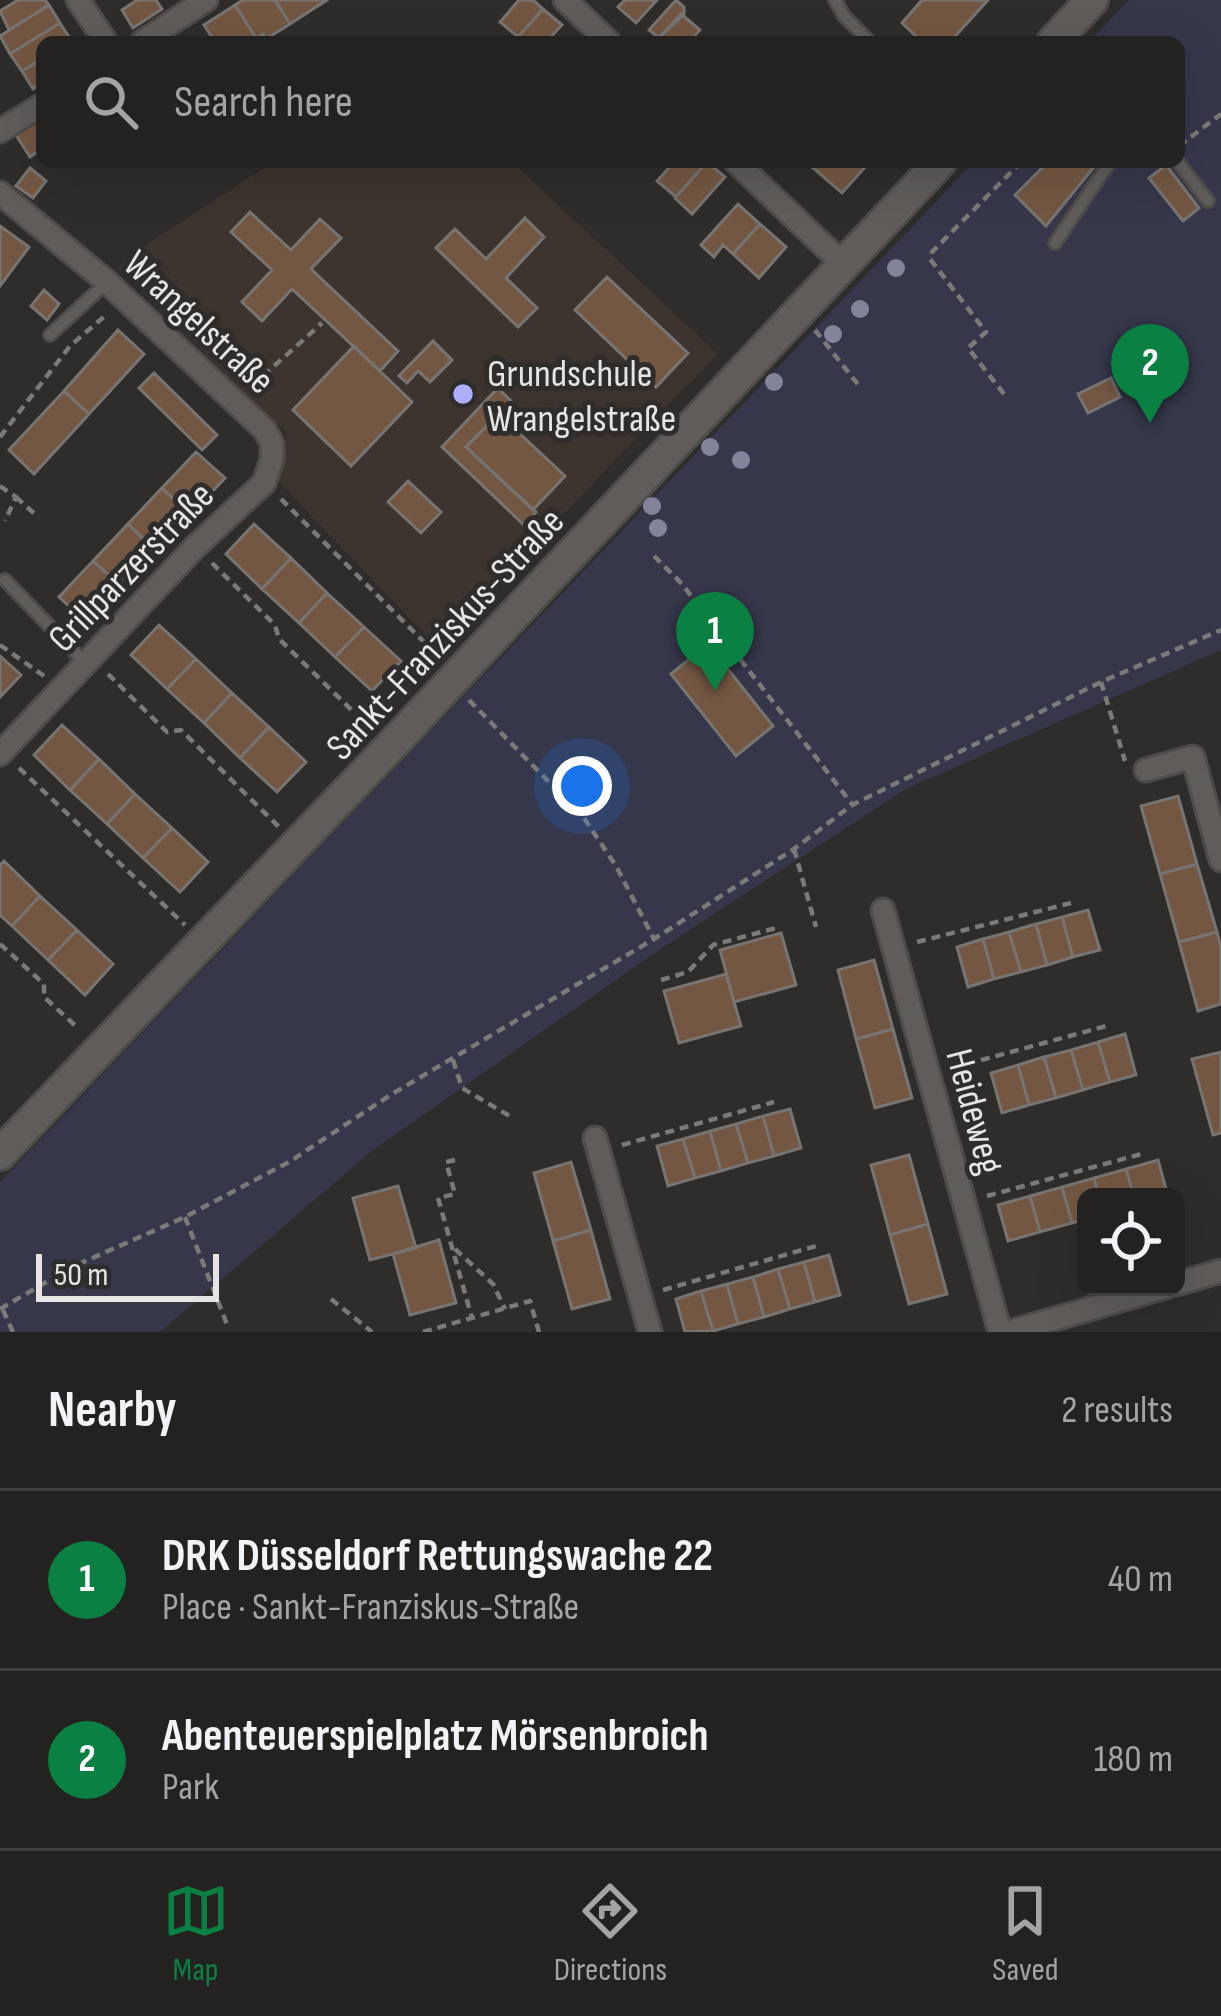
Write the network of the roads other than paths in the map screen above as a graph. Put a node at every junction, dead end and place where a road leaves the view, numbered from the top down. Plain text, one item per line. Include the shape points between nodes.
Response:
1 (78, 0) edge
2 (206, 0) edge
3 (565, 0) edge
4 (835, 0) edge
5 (1092, 0) edge
6 (102, 36) edge
7 (151, 36) edge
8 (603, 36) edge
9 (864, 36) edge
10 (1059, 36) edge
11 (36, 109) edge
12 (0, 131) edge
13 (742, 168) edge
14 (934, 168) edge
15 (1105, 168) edge
16 (1183, 168) edge
17 (0, 193) edge
18 (1208, 201) dead end
19 (1055, 243) dead end
20 (844, 265) junction
21 (107, 282) junction
22 (50, 335) dead end
23 (264, 483) joint
24 (5, 580) dead end
25 (88, 660) junction
26 (1, 753) edge
27 (1146, 770) road end
28 (1221, 860) edge
29 (883, 910) dead end
30 (597, 1144) road end
31 (0, 1154) edge
32 (1221, 1271) edge
33 (1185, 1281) edge
34 (1134, 1296) edge
35 (650, 1332) edge
36 (1005, 1332) edge

1 - 6 street
2 - 7 street
3 - 8 street
4 - 9 lane
5 - 10 main road
11 - 12 street
13 - 20 street
14 - 20 main road, Sankt-Franziskus-Straße
15 - 19 lane
16 - 18 lane
17 - 21 street, Wrangelstraße
20 - 31 main road, Sankt-Franziskus-Straße
21 - 22 lane
21 - 23 street, Wrangelstraße via 265,430 272,459
23 - 25 street, Grillparzerstraße
24 - 25 lane
25 - 26 street, Grillparzerstraße
27 - 28 street via 1193,757
29 - 36 street, Heideweg
30 - 35 street
32 - 33 street
34 - 36 street, Heideweg

